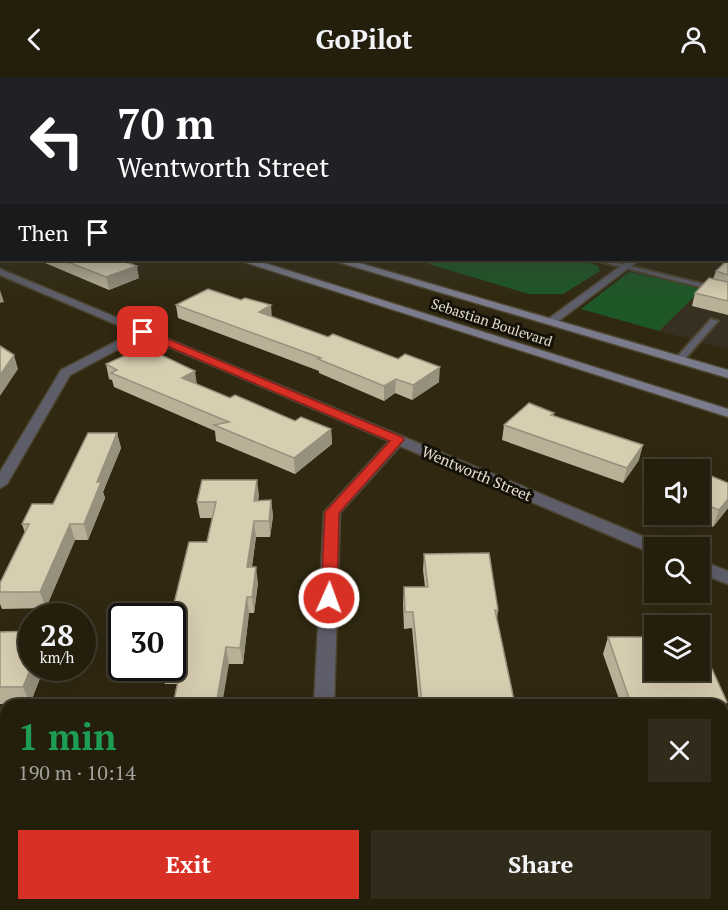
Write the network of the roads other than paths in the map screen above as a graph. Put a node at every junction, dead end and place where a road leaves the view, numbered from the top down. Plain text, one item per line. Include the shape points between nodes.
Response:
1 (250, 261) edge
2 (352, 261) edge
3 (602, 261) edge
4 (632, 261) edge
5 (625, 266) junction
6 (0, 272) edge
7 (728, 292) edge
8 (552, 321) junction
9 (714, 321) dead end
10 (143, 332) junction
11 (680, 359) junction
12 (728, 374) edge
13 (728, 413) edge
14 (398, 440) junction
15 (0, 484) edge
16 (644, 543) edge
17 (710, 571) edge
18 (728, 578) edge
19 (324, 699) edge

1 - 13 main road, Sebastian Boulevard
2 - 8 main road, Sebastian Boulevard
3 - 5 lane
4 - 5 street
5 - 7 lane
5 - 8 street
6 - 10 street, Wentworth Street
8 - 11 main road, Sebastian Boulevard
9 - 11 lane
10 - 14 street, Wentworth Street
10 - 15 street via 65,373
11 - 12 main road, Sebastian Boulevard
14 - 16 street, Wentworth Street
14 - 19 street via 332,512
17 - 18 street

